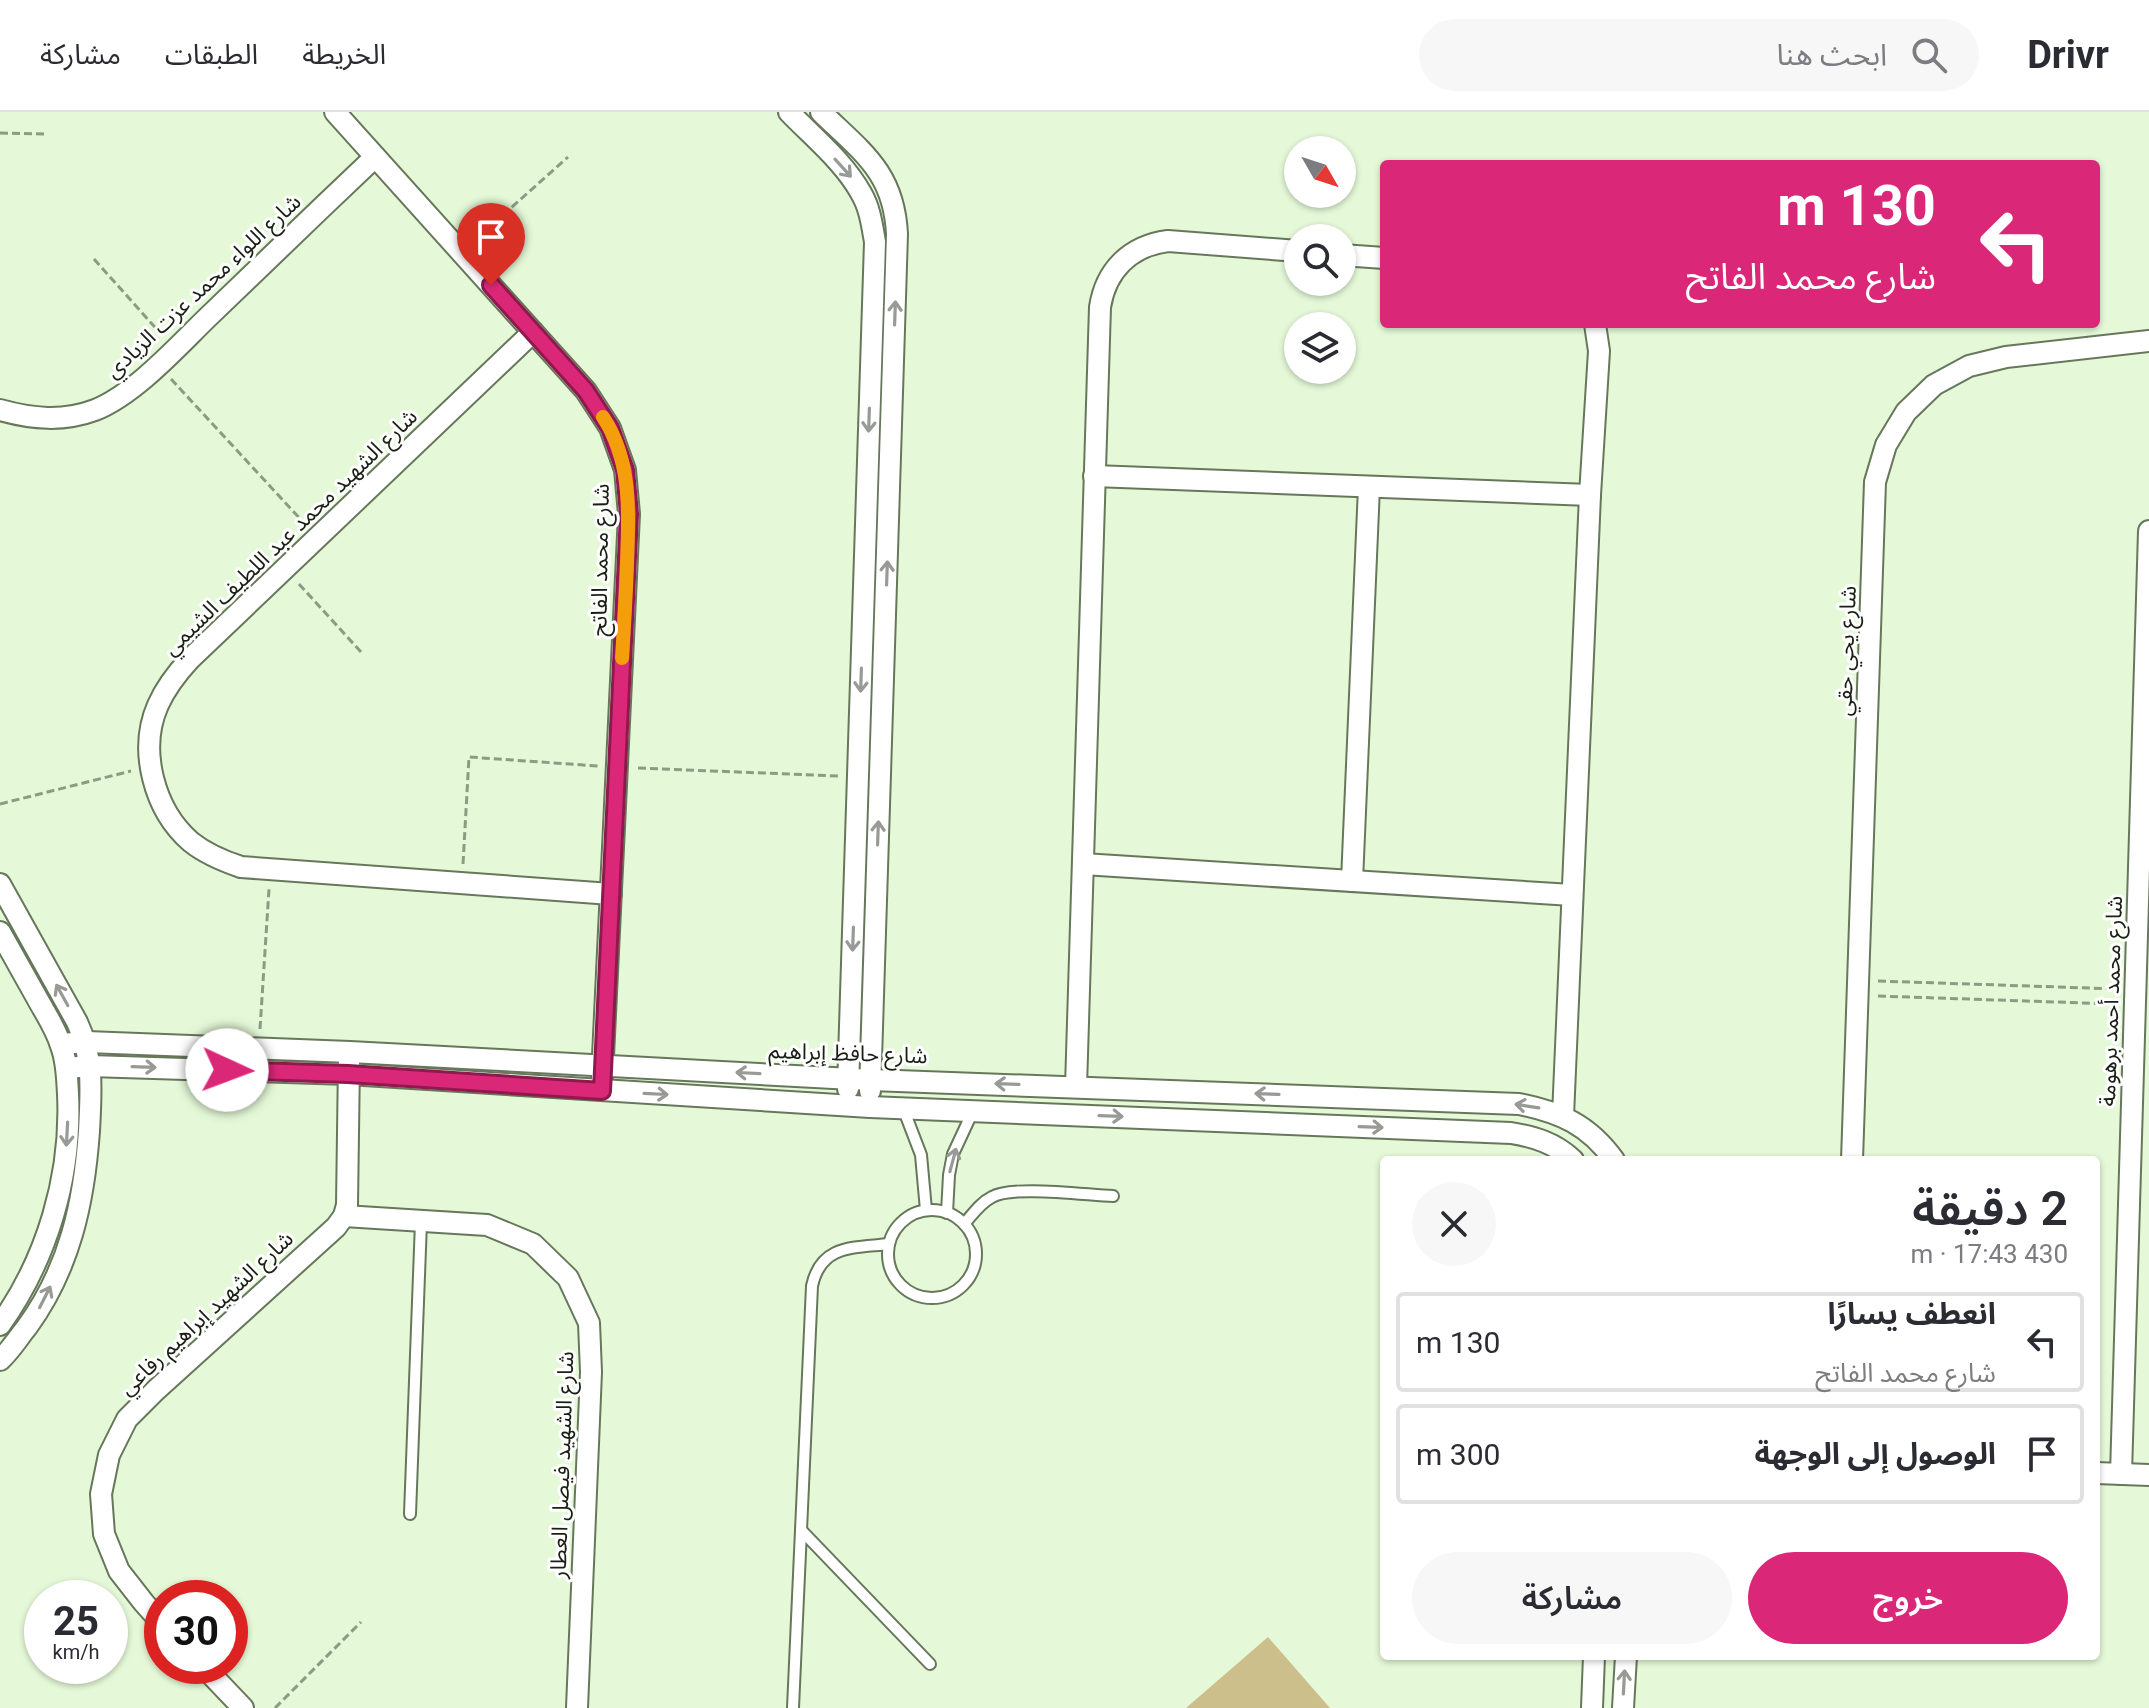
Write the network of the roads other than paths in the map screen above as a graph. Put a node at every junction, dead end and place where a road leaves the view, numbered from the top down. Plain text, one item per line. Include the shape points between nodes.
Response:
1 (335, 112) edge
2 (789, 112) edge
3 (821, 112) edge
4 (375, 157) junction
5 (1284, 250) edge
6 (1356, 256) edge
7 (1380, 258) edge
8 (874, 260) junction
9 (896, 261) junction
10 (1596, 328) edge
11 (533, 332) junction
12 (2149, 341) edge
13 (0, 410) edge
14 (1094, 476) junction
15 (1369, 487) junction
16 (1590, 495) junction
17 (2149, 531) edge
18 (1083, 864) junction
19 (1352, 881) junction
20 (0, 884) edge
21 (611, 894) junction
22 (1572, 895) junction
23 (2143, 915) edge
24 (0, 932) edge
25 (87, 1042) junction
26 (61, 1044) junction
27 (350, 1052) junction
28 (90, 1066) junction
29 (603, 1066) junction
30 (67, 1068) junction
31 (348, 1074) junction
32 (848, 1078) junction
33 (871, 1080) junction
34 (1076, 1087) junction
35 (602, 1091) junction
36 (1320, 1096) junction
37 (847, 1106) junction
38 (870, 1107) junction
39 (903, 1108) junction
40 (973, 1111) junction
41 (1563, 1116) junction
42 (1317, 1125) junction
43 (1569, 1156) edge
44 (1611, 1156) edge
45 (1852, 1156) edge
46 (1113, 1196) dead end
47 (926, 1210) junction
48 (2139, 1210) edge
49 (947, 1213) junction
50 (344, 1216) junction
51 (421, 1222) junction
52 (964, 1224) junction
53 (889, 1244) junction
54 (0, 1325) edge
55 (0, 1360) edge
56 (2100, 1473) edge
57 (2121, 1474) junction
58 (2149, 1475) edge
59 (410, 1514) dead end
60 (801, 1530) junction
61 (144, 1603) edge
62 (1594, 1660) edge
63 (1626, 1660) edge
64 (930, 1664) dead end
65 (220, 1684) edge
66 (243, 1708) edge
67 (577, 1708) edge
68 (793, 1708) edge
69 (1592, 1708) edge
70 (1623, 1708) edge

1 - 4 street, شارع محمد الفاتح
2 -> 8 street via 862,194 871,218
3 - 9 street via 883,178 896,215
4 - 11 street, شارع محمد الفاتح
4 - 13 street, شارع اللواء محمد عزت الزيادي via 117,398 72,417 23,417
5 - 14 street via 1168,241 1143,247 1122,261 1106,282 1100,307
6 - 7 street
8 - 9 street
8 -> 32 street
33 -> 9 street
10 - 16 street via 1599,351
11 - 21 street, شارع محمد الفاتح via 586,391 610,428 625,470 629,514
11 - 21 street, شارع الشهيد محمد عبد اللطيف الشيمي via 170,681 156,708 150,767 171,820 190,841 241,867
12 - 45 street, شارع يحي حقي via 1969,366 1934,385 1915,403 1886,445 1875,482
14 - 15 street
14 - 18 street
15 - 16 street
15 - 19 street
16 - 22 street
17 - 23 street, شارع محمد أحمد برهومة
18 - 19 street
18 - 34 street
19 - 22 street
25 -> 20 street
21 - 29 street, شارع محمد الفاتح
22 - 41 street
23 - 48 street, شارع محمد أحمد برهومة via 2135,997
24 - 26 street
25 - 26 street, شارع حافظ إبراهيم
25 - 27 street, شارع حافظ إبراهيم
25 - 28 street
26 - 30 street
27 - 29 street, شارع حافظ إبراهيم
27 - 31 street
28 - 30 street
28 -> 31 street
55 -> 28 street via 39,1310 78,1217 87,1169
32 -> 29 street, شارع حافظ إبراهيم
29 - 35 street, شارع محمد الفاتح
30 -> 54 street via 69,1109 60,1190 34,1268
31 - 35 street
31 - 50 street
32 - 33 street, شارع حافظ إبراهيم
32 - 37 street
34 -> 33 street, شارع حافظ إبراهيم
33 - 38 street
36 -> 34 street, شارع حافظ إبراهيم
35 -> 37 street
41 -> 36 street, شارع حافظ إبراهيم via 1519,1104
36 - 42 street
37 - 38 street
38 - 39 street
39 - 40 street
39 - 47 lane via 921,1155
40 -> 42 street
49 -> 40 lane via 953,1154
41 - 44 street, شارع حافظ إبراهيم
42 -> 43 street via 1511,1133 1539,1138
46 - 52 lane via 1011,1191 991,1197
47 - 49 lane
47 - 53 lane via 906,1218
48 - 57 street, شارع محمد أحمد برهومة
49 - 52 lane
50 - 51 street, شارع الشهيد فيصل العطار
50 - 61 street, شارع الشهيد إبراهيم رفاعي via 127,1419 109,1455 101,1494 104,1534 119,1571
51 - 59 lane
51 - 67 street, شارع الشهيد فيصل العطار via 487,1225 533,1244 568,1278 589,1323
52 - 53 lane via 974,1243 975,1264 965,1283 947,1295 916,1296 899,1284 889,1265
53 - 60 lane via 842,1249 823,1261 814,1278
56 - 57 street
57 - 58 street
60 - 64 lane
60 - 68 lane
62 - 69 street
70 -> 63 street
65 - 66 street

